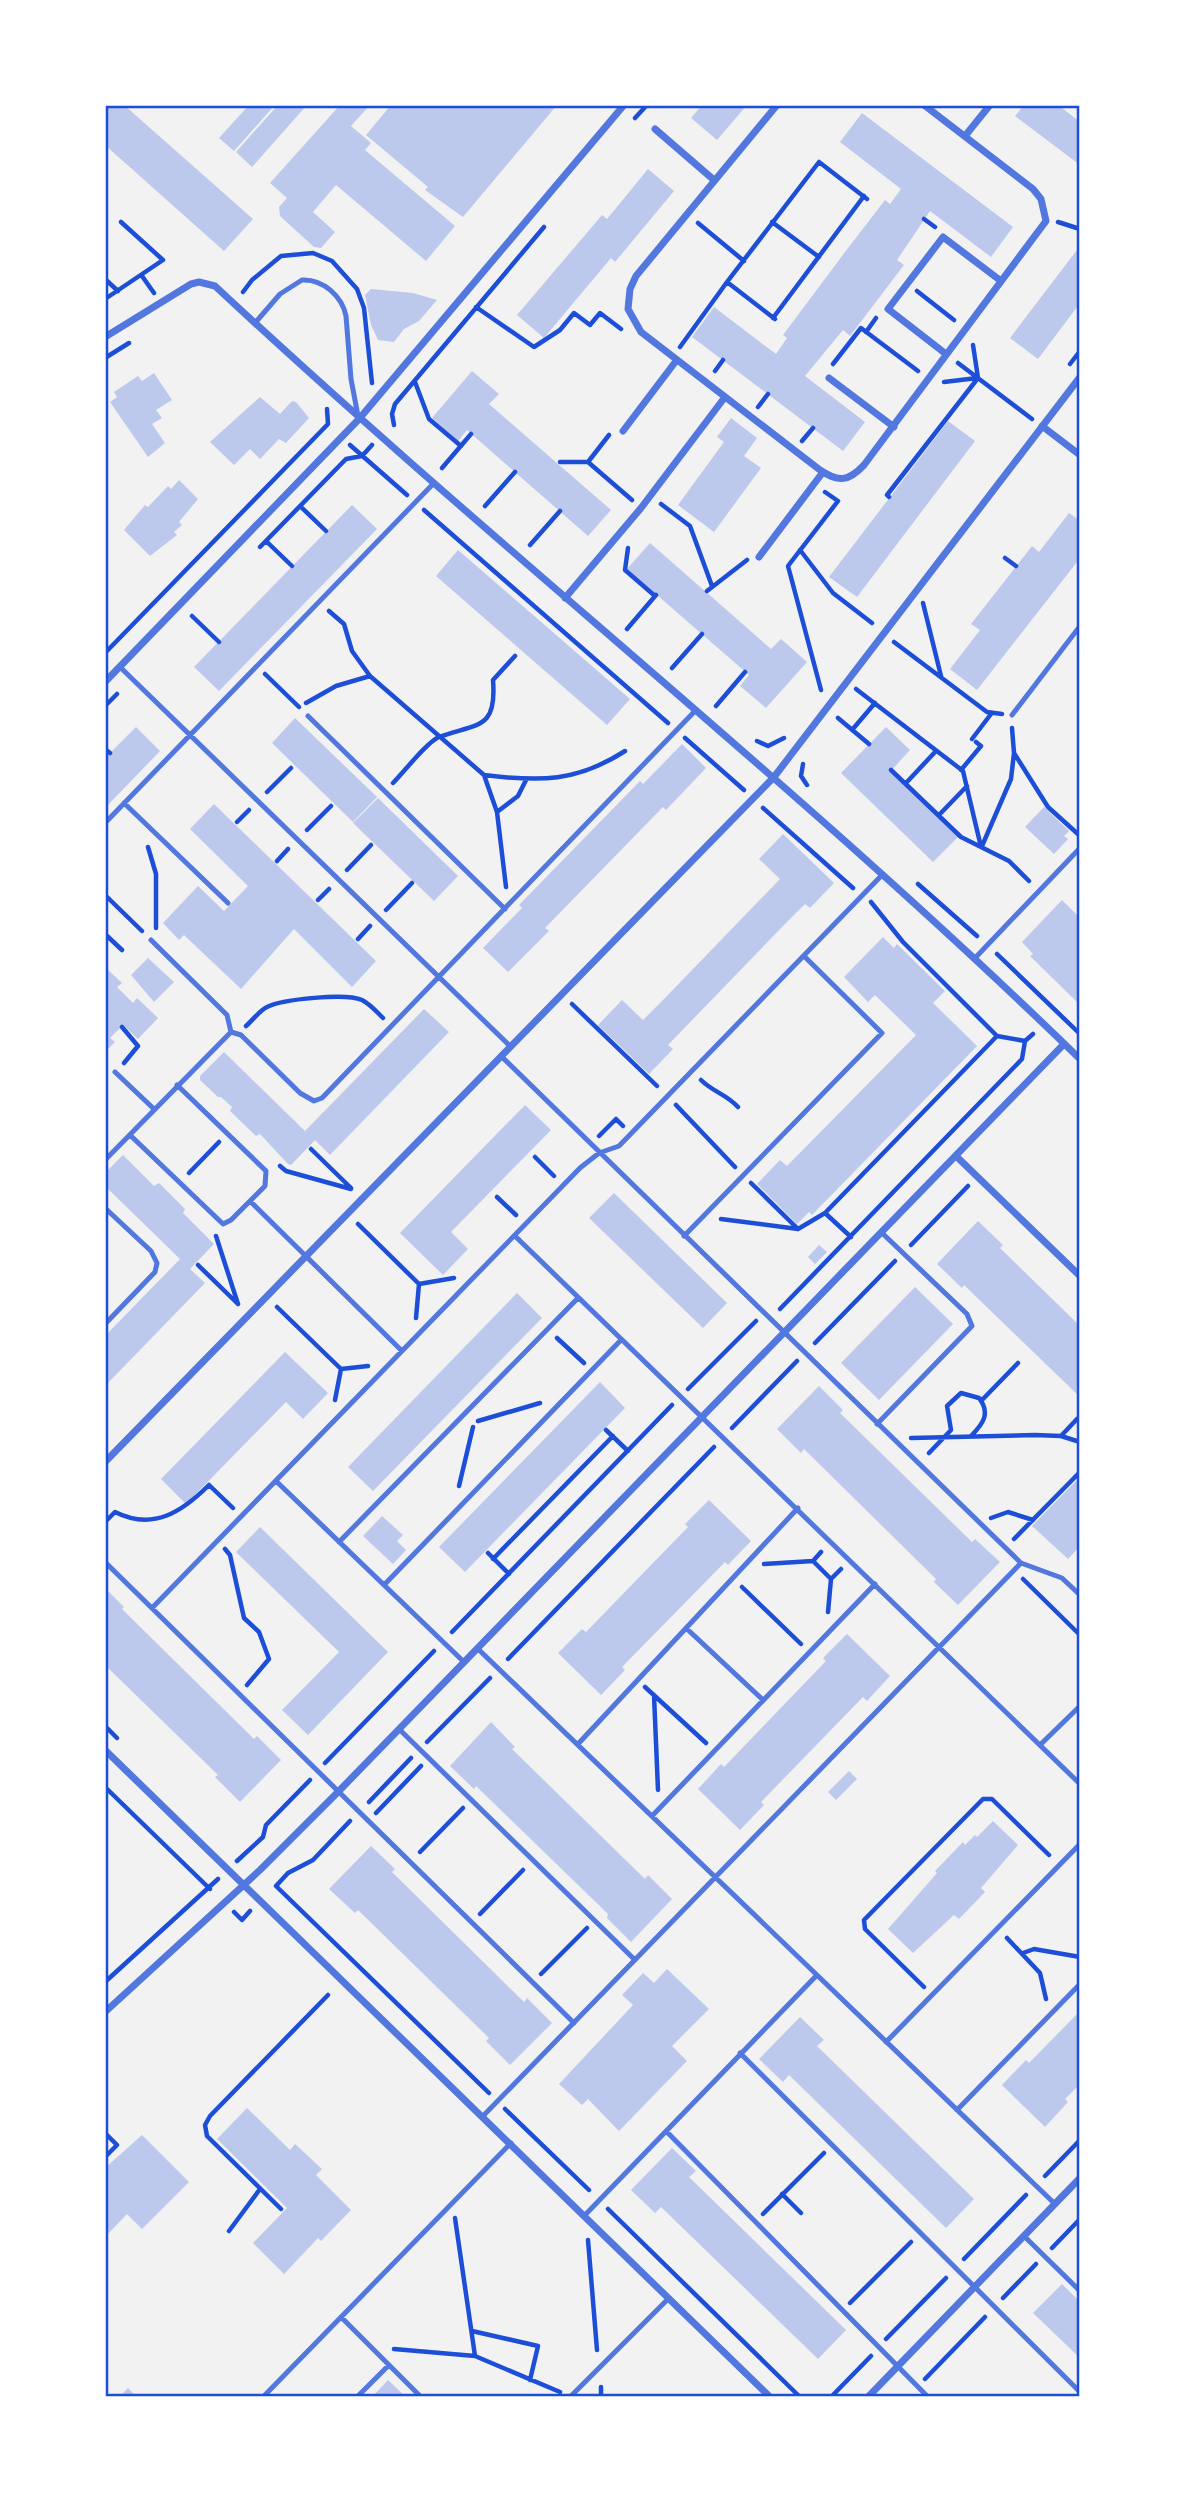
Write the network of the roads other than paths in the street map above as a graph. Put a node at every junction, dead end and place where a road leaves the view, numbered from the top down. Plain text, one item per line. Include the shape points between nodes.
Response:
1 (777, 105) edge
2 (924, 105) edge
3 (990, 105) edge
4 (628, 108) edge
5 (655, 130) road end
6 (965, 136) junction
7 (713, 180) junction
8 (1001, 281) junction
9 (255, 323) junction
10 (105, 337) edge
11 (946, 354) junction
12 (674, 359) junction
13 (827, 377) road end
14 (1080, 377) edge
15 (726, 397) junction
16 (359, 419) junction
17 (1042, 426) junction
18 (894, 427) junction
19 (623, 432) dead end
20 (1080, 455) edge
21 (823, 472) junction
22 (433, 484) junction
23 (759, 556) road end
24 (565, 598) junction
25 (1080, 626) edge
26 (120, 667) junction
27 (105, 681) edge
28 (694, 712) junction
29 (1012, 715) road end
30 (309, 716) road end
31 (190, 734) junction
32 (774, 777) junction
33 (124, 803) junction
34 (105, 823) edge
35 (1080, 848) edge
36 (883, 874) junction
37 (228, 903) dead end
38 (506, 907) junction
39 (151, 940) road end
40 (804, 956) junction
41 (975, 957) junction
42 (438, 978) junction
43 (230, 1032) junction
44 (1064, 1044) junction
45 (510, 1047) junction
46 (501, 1056) junction
47 (1080, 1059) edge
48 (115, 1072) road end
49 (177, 1085) junction
50 (154, 1109) junction
51 (130, 1135) junction
52 (598, 1153) junction
53 (956, 1156) junction
54 (105, 1160) edge
55 (250, 1202) junction
56 (105, 1208) edge
57 (881, 1232) junction
58 (515, 1236) junction
59 (684, 1236) junction
60 (304, 1257) junction
61 (1080, 1276) edge
62 (578, 1298) junction
63 (105, 1324) edge
64 (783, 1333) junction
65 (621, 1340) junction
66 (402, 1351) junction
67 (702, 1417) junction
68 (877, 1424) junction
69 (105, 1462) edge
70 (276, 1481) junction
71 (798, 1508) junction
72 (339, 1542) junction
73 (105, 1562) edge
74 (1021, 1563) junction
75 (875, 1584) junction
76 (384, 1585) junction
77 (1080, 1595) edge
78 (152, 1608) junction
79 (686, 1629) junction
80 (940, 1647) junction
81 (477, 1648) junction
82 (464, 1662) junction
83 (763, 1700) junction
84 (1080, 1706) edge
85 (399, 1729) junction
86 (578, 1744) junction
87 (1040, 1745) junction
88 (105, 1751) edge
89 (1080, 1784) edge
90 (338, 1793) junction
91 (652, 1816) junction
92 (1080, 1844) edge
93 (716, 1877) junction
94 (245, 1884) junction
95 (635, 1960) junction
96 (817, 1975) junction
97 (1080, 1984) edge
98 (105, 2012) edge
99 (574, 2023) junction
100 (886, 2042) junction
101 (740, 2053) junction
102 (957, 2110) junction
103 (483, 2116) junction
104 (666, 2131) junction
105 (511, 2143) junction
106 (1080, 2178) edge
107 (1055, 2204) junction
108 (585, 2216) junction
109 (1024, 2236) junction
110 (974, 2288) junction
111 (1080, 2291) edge
112 (669, 2298) junction
113 (341, 2317) junction
114 (388, 2365) junction
115 (897, 2367) junction
116 (1080, 2392) edge
117 (266, 2396) edge
118 (869, 2396) edge
119 (357, 2397) edge
120 (421, 2397) edge
121 (570, 2397) edge
122 (770, 2397) edge
123 (928, 2397) edge

1 - 7 street
2 - 6 street
3 - 6 street
4 - 16 street
5 - 7 street
6 - 8 street via 1033,190 1045,210 1040,231
7 - 12 street via 630,289 630,317
8 - 11 street
8 - 11 street via 943,237 888,309
9 - 10 street via 215,286 199,282
9 - 16 street
9 - 16 lane via 280,295 302,280 317,282 332,292 346,316
11 - 18 street
12 - 15 street
12 - 19 street
13 - 18 street
14 - 17 street
15 - 21 street
15 - 24 street
16 - 22 street
16 - 26 street
17 - 20 street
17 - 32 street
18 - 21 street via 850,479
21 - 23 street
22 - 24 street
22 - 31 lane
24 - 28 street
25 - 29 lane
26 - 27 street
26 - 31 lane
28 - 32 street
28 - 38 lane
30 - 38 lane
31 - 33 lane
31 - 42 lane
32 - 36 street
32 - 45 street
33 - 34 lane
33 - 37 lane
35 - 41 lane
36 - 40 lane
36 - 41 street
38 - 42 lane
39 - 43 lane via 227,1015
40 - 52 lane via 619,1146
40 - 59 lane via 882,1033
41 - 44 street
42 - 43 lane via 314,1101 238,1033
42 - 45 lane
43 - 49 lane
44 - 47 street
44 - 53 street
45 - 46 street
46 - 52 lane
46 - 60 street
48 - 50 lane
49 - 50 lane
49 - 55 lane via 268,1176
50 - 51 lane
51 - 54 lane
51 - 55 lane via 218,1222 228,1223
52 - 58 lane
52 - 59 lane
53 - 57 street
53 - 61 street
55 - 60 lane
56 - 63 lane via 151,1251 157,1263 155,1272
57 - 64 street
57 - 68 lane via 967,1314 972,1326
58 - 62 lane
58 - 66 lane
59 - 64 lane
60 - 66 lane
60 - 69 street
62 - 65 lane
62 - 72 lane
64 - 67 street
64 - 68 lane
65 - 67 lane
65 - 76 lane
66 - 70 lane
67 - 71 lane
67 - 81 street
68 - 74 lane
70 - 72 lane
70 - 78 lane
71 - 75 lane
71 - 79 lane
72 - 76 lane
73 - 78 lane
74 - 77 lane via 1062,1578
74 - 80 lane
75 - 80 lane
75 - 83 lane
76 - 82 lane
78 - 90 lane
79 - 83 lane
79 - 86 lane
80 - 87 lane
80 - 93 lane
81 - 82 street
81 - 86 lane
82 - 85 street
83 - 91 lane
84 - 87 lane
85 - 90 street
85 - 95 lane
86 - 91 lane
87 - 89 lane
88 - 94 street
90 - 94 street
90 - 99 lane
91 - 93 lane
92 - 100 lane
93 - 95 lane
93 - 96 lane
94 - 98 street
94 - 103 street
95 - 99 lane
96 - 100 lane
96 - 101 lane
97 - 102 lane
99 - 103 lane
100 - 102 lane
101 - 104 lane
101 - 110 lane
102 - 107 lane
103 - 105 street
104 - 108 lane
104 - 115 lane
105 - 108 street
105 - 113 lane
106 - 107 street
107 - 109 street
108 - 112 street
109 - 110 street
109 - 111 lane
110 - 115 street
110 - 116 lane
112 - 121 lane
112 - 122 street
113 - 114 lane
113 - 117 lane
114 - 119 lane
114 - 120 lane
115 - 118 street
115 - 123 lane

